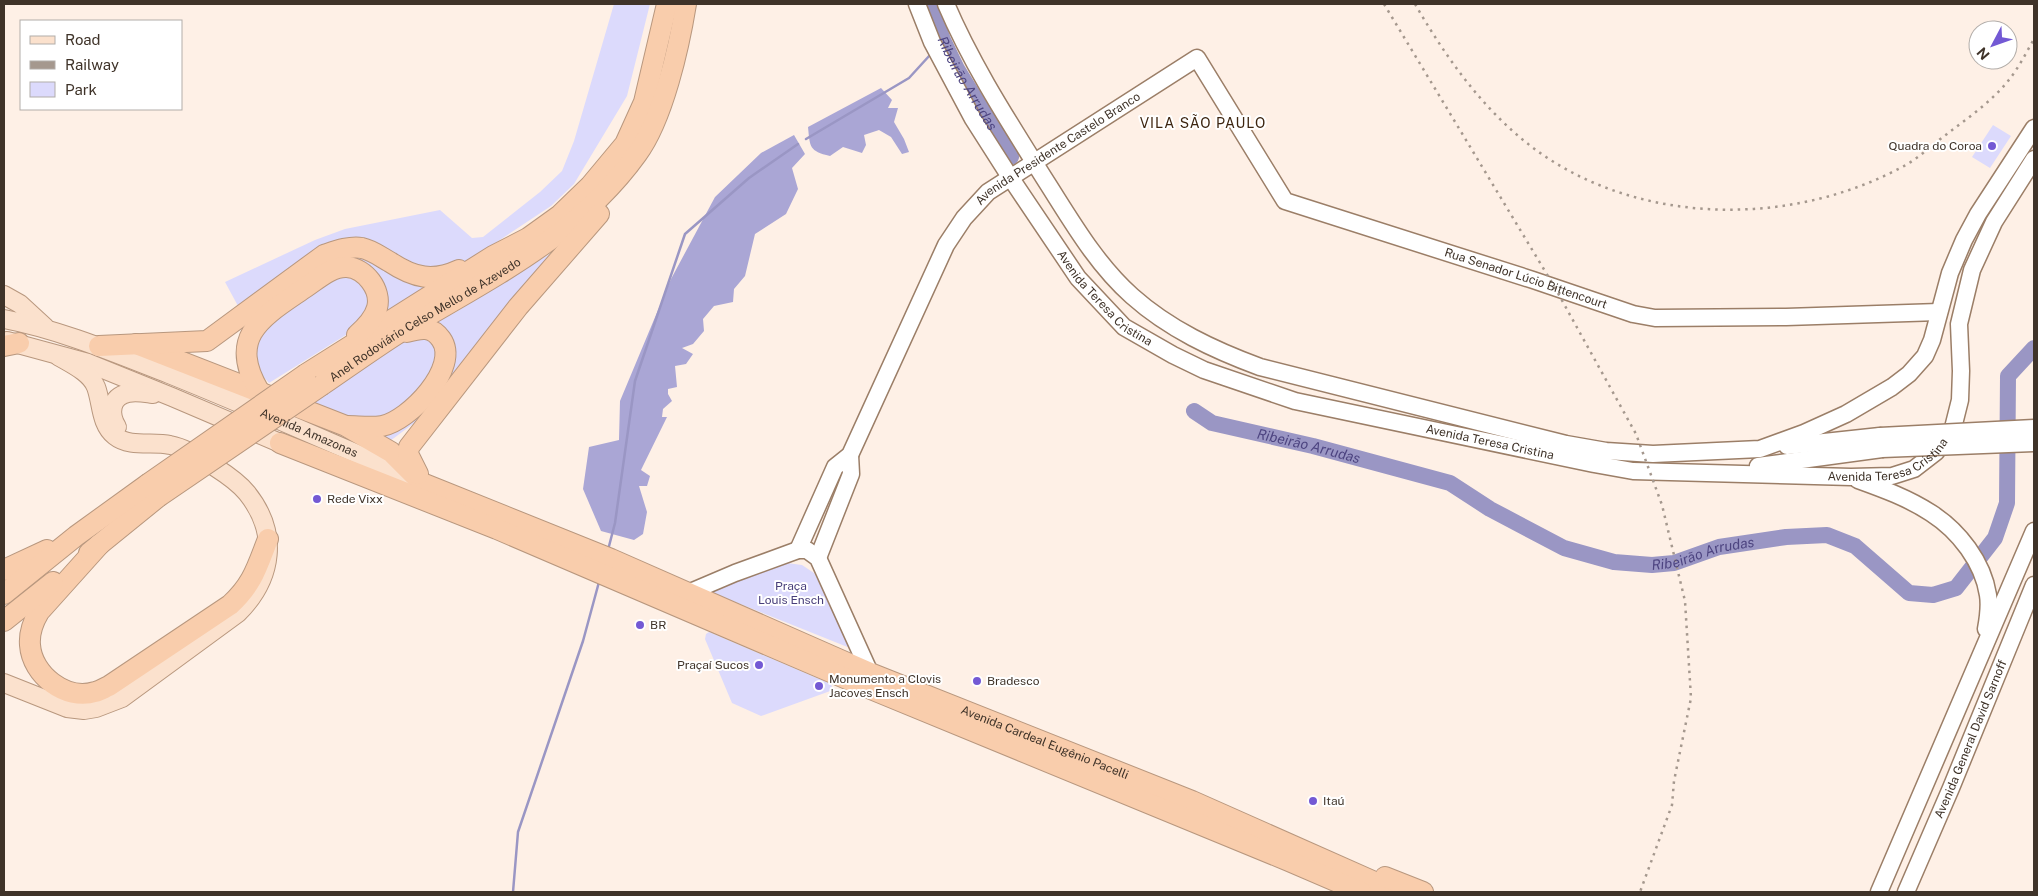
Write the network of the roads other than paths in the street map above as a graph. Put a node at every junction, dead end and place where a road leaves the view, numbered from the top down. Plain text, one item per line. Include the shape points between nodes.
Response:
1 (667, 4) edge
2 (686, 4) edge
3 (917, 4) edge
4 (946, 4) edge
5 (1197, 58) joint
6 (2034, 128) edge
7 (638, 153) junction
8 (2034, 159) edge
9 (1034, 162) junction
10 (1010, 177) junction
11 (493, 256) junction
12 (4, 295) edge
13 (1939, 312) junction
14 (7, 320) edge
15 (47, 329) junction
16 (396, 335) junction
17 (9, 343) edge
18 (136, 344) junction
19 (99, 346) junction
20 (58, 356) junction
21 (1260, 367) junction
22 (315, 375) junction
23 (1218, 376) junction
24 (259, 391) junction
25 (172, 396) junction
26 (1286, 398) junction
27 (346, 426) junction
28 (2034, 428) edge
29 (131, 442) junction
30 (1881, 442) junction
31 (2034, 442) edge
32 (280, 443) joint
33 (1760, 449) junction
34 (850, 455) junction
35 (1714, 472) junction
36 (1851, 477) junction
37 (422, 483) junction
38 (153, 490) junction
39 (2034, 531) edge
40 (76, 536) junction
41 (268, 539) junction
42 (100, 544) junction
43 (798, 550) junction
44 (585, 558) junction
45 (818, 558) junction
46 (608, 568) junction
47 (4, 570) edge
48 (2034, 585) edge
49 (688, 592) junction
50 (4, 594) edge
51 (4, 621) edge
52 (1980, 659) junction
53 (870, 673) junction
54 (4, 683) edge
55 (1292, 854) junction
56 (1344, 892) edge
57 (1361, 892) edge
58 (1397, 892) edge
59 (1423, 892) edge
60 (1879, 892) edge
61 (1906, 892) edge

1 - 11 highway, Anel Rodoviário Celso Mello de Azevedo via 644,102 625,144 590,186 560,215 528,238
2 - 7 highway, Anel Rodoviário Celso Mello de Azevedo via 680,40 656,120
3 - 10 main road, Avenida Teresa Cristina via 932,42 973,119
4 - 9 main road, Avenida Teresa Cristina via 987,86
5 - 9 main road, Avenida Presidente Castelo Branco
5 - 13 main road, Rua Senador Lúcio Bittencourt via 1286,201 1633,314 1655,318
6 - 13 main road, Avenida Teresa Cristina via 1964,240 1950,272
7 - 16 highway, Anel Rodoviário Celso Mello de Azevedo via 601,196 570,226 537,251
7 - 37 highway via 606,206 518,307 409,447 408,454
8 - 36 main road, Avenida Teresa Cristina via 1994,222 1972,270 1959,324 1960,400 1953,428 1936,452 1914,470 1892,476
9 - 10 main road, Avenida Presidente Castelo Branco
9 - 21 main road, Avenida Teresa Cristina via 1091,251 1133,297 1163,320 1215,350
10 - 23 main road, Avenida Teresa Cristina via 1078,278 1124,327
10 - 34 main road, Avenida Presidente Castelo Branco via 988,192 964,218 939,260
11 - 18 highway via 451,274 422,277 363,248 339,250 324,255 207,341
11 - 22 highway, Anel Rodoviário Celso Mello de Azevedo
12 - 15 main road via 20,304
13 - 33 main road, Avenida Teresa Cristina via 1932,340 1909,374 1846,414
14 - 15 main road, Avenida Amazonas
15 - 19 main road, Avenida Amazonas
16 - 22 highway, Anel Rodoviário Celso Mello de Azevedo
16 - 27 highway via 423,328 437,333 444,343 446,356 437,378 414,408 394,421 383,426
17 - 20 main road, Avenida Amazonas
18 - 19 highway
18 - 24 highway
19 - 37 main road, Avenida Amazonas via 264,413
20 - 25 main road, Avenida Amazonas via 88,363
20 - 29 main road via 92,381 108,430 119,439
21 - 23 main road via 1235,376
21 - 26 main road
21 - 33 main road, Avenida Teresa Cristina via 1598,450 1653,454
22 - 24 highway via 366,327 378,307 374,287 358,270 346,267 332,270 266,315 252,331 245,350 247,368
22 - 38 highway, Anel Rodoviário Celso Mello de Azevedo, bridge
23 - 26 main road, Avenida Teresa Cristina
24 - 27 highway
25 - 29 main road via 134,392 122,395 113,404 113,421
25 - 32 main road, Avenida Amazonas
26 - 35 main road, Avenida Teresa Cristina via 1633,471
27 - 37 highway via 391,452
28 - 30 main road, bridge
29 - 41 main road via 171,445 221,471 247,493 259,513
30 - 31 main road, bridge
30 - 33 main road
30 - 35 main road
32 - 44 highway, Avenida Amazonas via 497,529
34 - 43 main road via 835,467
34 - 45 main road via 851,474
35 - 36 main road, Avenida Teresa Cristina
36 - 52 main road via 1932,513 1956,534 1970,552 1983,574 1988,595 1989,612
37 - 44 highway, Avenida Amazonas
38 - 40 highway, Anel Rodoviário Celso Mello de Azevedo
38 - 42 highway, Anel Rodoviário Celso Mello de Azevedo
39 - 52 main road
40 - 47 highway
40 - 50 highway, Anel Rodoviário Celso Mello de Azevedo
41 - 42 highway via 251,581 230,605 109,686 94,692 72,693 53,684 36,664 30,646 32,629 39,612
41 - 54 main road via 264,575 245,606 122,698 84,710 52,704
42 - 51 highway, Anel Rodoviário Celso Mello de Azevedo
43 - 45 main road via 807,550
43 - 49 main road
44 - 46 highway, Avenida Amazonas
45 - 53 main road
46 - 49 highway, Avenida Cardeal Eugênio Pacelli
46 - 55 highway, Avenida Cardeal Eugênio Pacelli via 852,681
48 - 61 main road, Avenida General David Sarnoff
49 - 53 highway, Avenida Cardeal Eugênio Pacelli
52 - 60 main road, Avenida General David Sarnoff
53 - 55 highway, Avenida Cardeal Eugênio Pacelli via 1192,801
55 - 56 highway via 1306,872
55 - 57 highway, Avenida Cardeal Eugênio Pacelli
55 - 58 highway, Avenida Cardeal Eugênio Pacelli
55 - 59 highway via 1308,848

